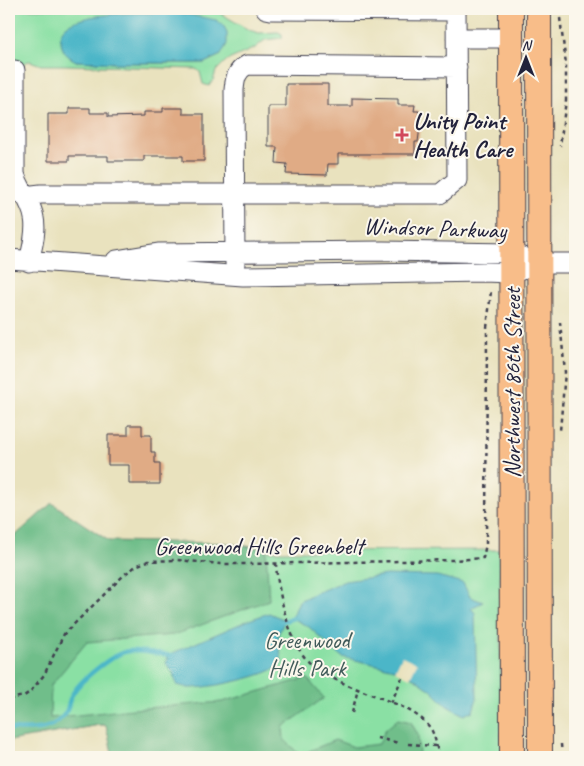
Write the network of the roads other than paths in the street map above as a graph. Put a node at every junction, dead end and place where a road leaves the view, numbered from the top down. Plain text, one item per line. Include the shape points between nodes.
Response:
1 (266, 9) edge
2 (510, 9) edge
3 (427, 10) edge
4 (456, 10) edge
5 (549, 11) edge
6 (456, 38) junction
7 (510, 38) junction
8 (457, 67) junction
9 (15, 70) dead end
10 (235, 194) junction
11 (24, 196) junction
12 (236, 252) junction
13 (9, 259) edge
14 (29, 262) junction
15 (511, 263) junction
16 (538, 263) junction
17 (575, 263) edge
18 (87, 265) junction
19 (235, 275) junction
20 (512, 757) edge
21 (540, 757) edge

1 - 3 street
2 - 7 main road, Northwest 86th Street
3 - 4 street
4 - 6 street
5 - 16 main road, Northwest 86th Street
6 - 7 street
6 - 8 street
7 - 15 main road, Northwest 86th Street
8 - 10 street via 457,180 440,194
8 - 10 street via 247,65 240,68 234,90
9 - 11 street via 15,174
10 - 11 street
10 - 12 street
11 - 14 street via 34,217
12 - 15 street, Windsor Parkway via 383,251
12 - 18 street, Windsor Parkway via 158,253
12 - 19 street
13 - 14 street, Windsor Parkway
14 - 18 street, Windsor Parkway
15 - 16 street, Windsor Parkway
15 - 19 street, Windsor Parkway
15 - 20 main road, Northwest 86th Street
16 - 17 street
16 - 21 main road, Northwest 86th Street
18 - 19 street, Windsor Parkway

